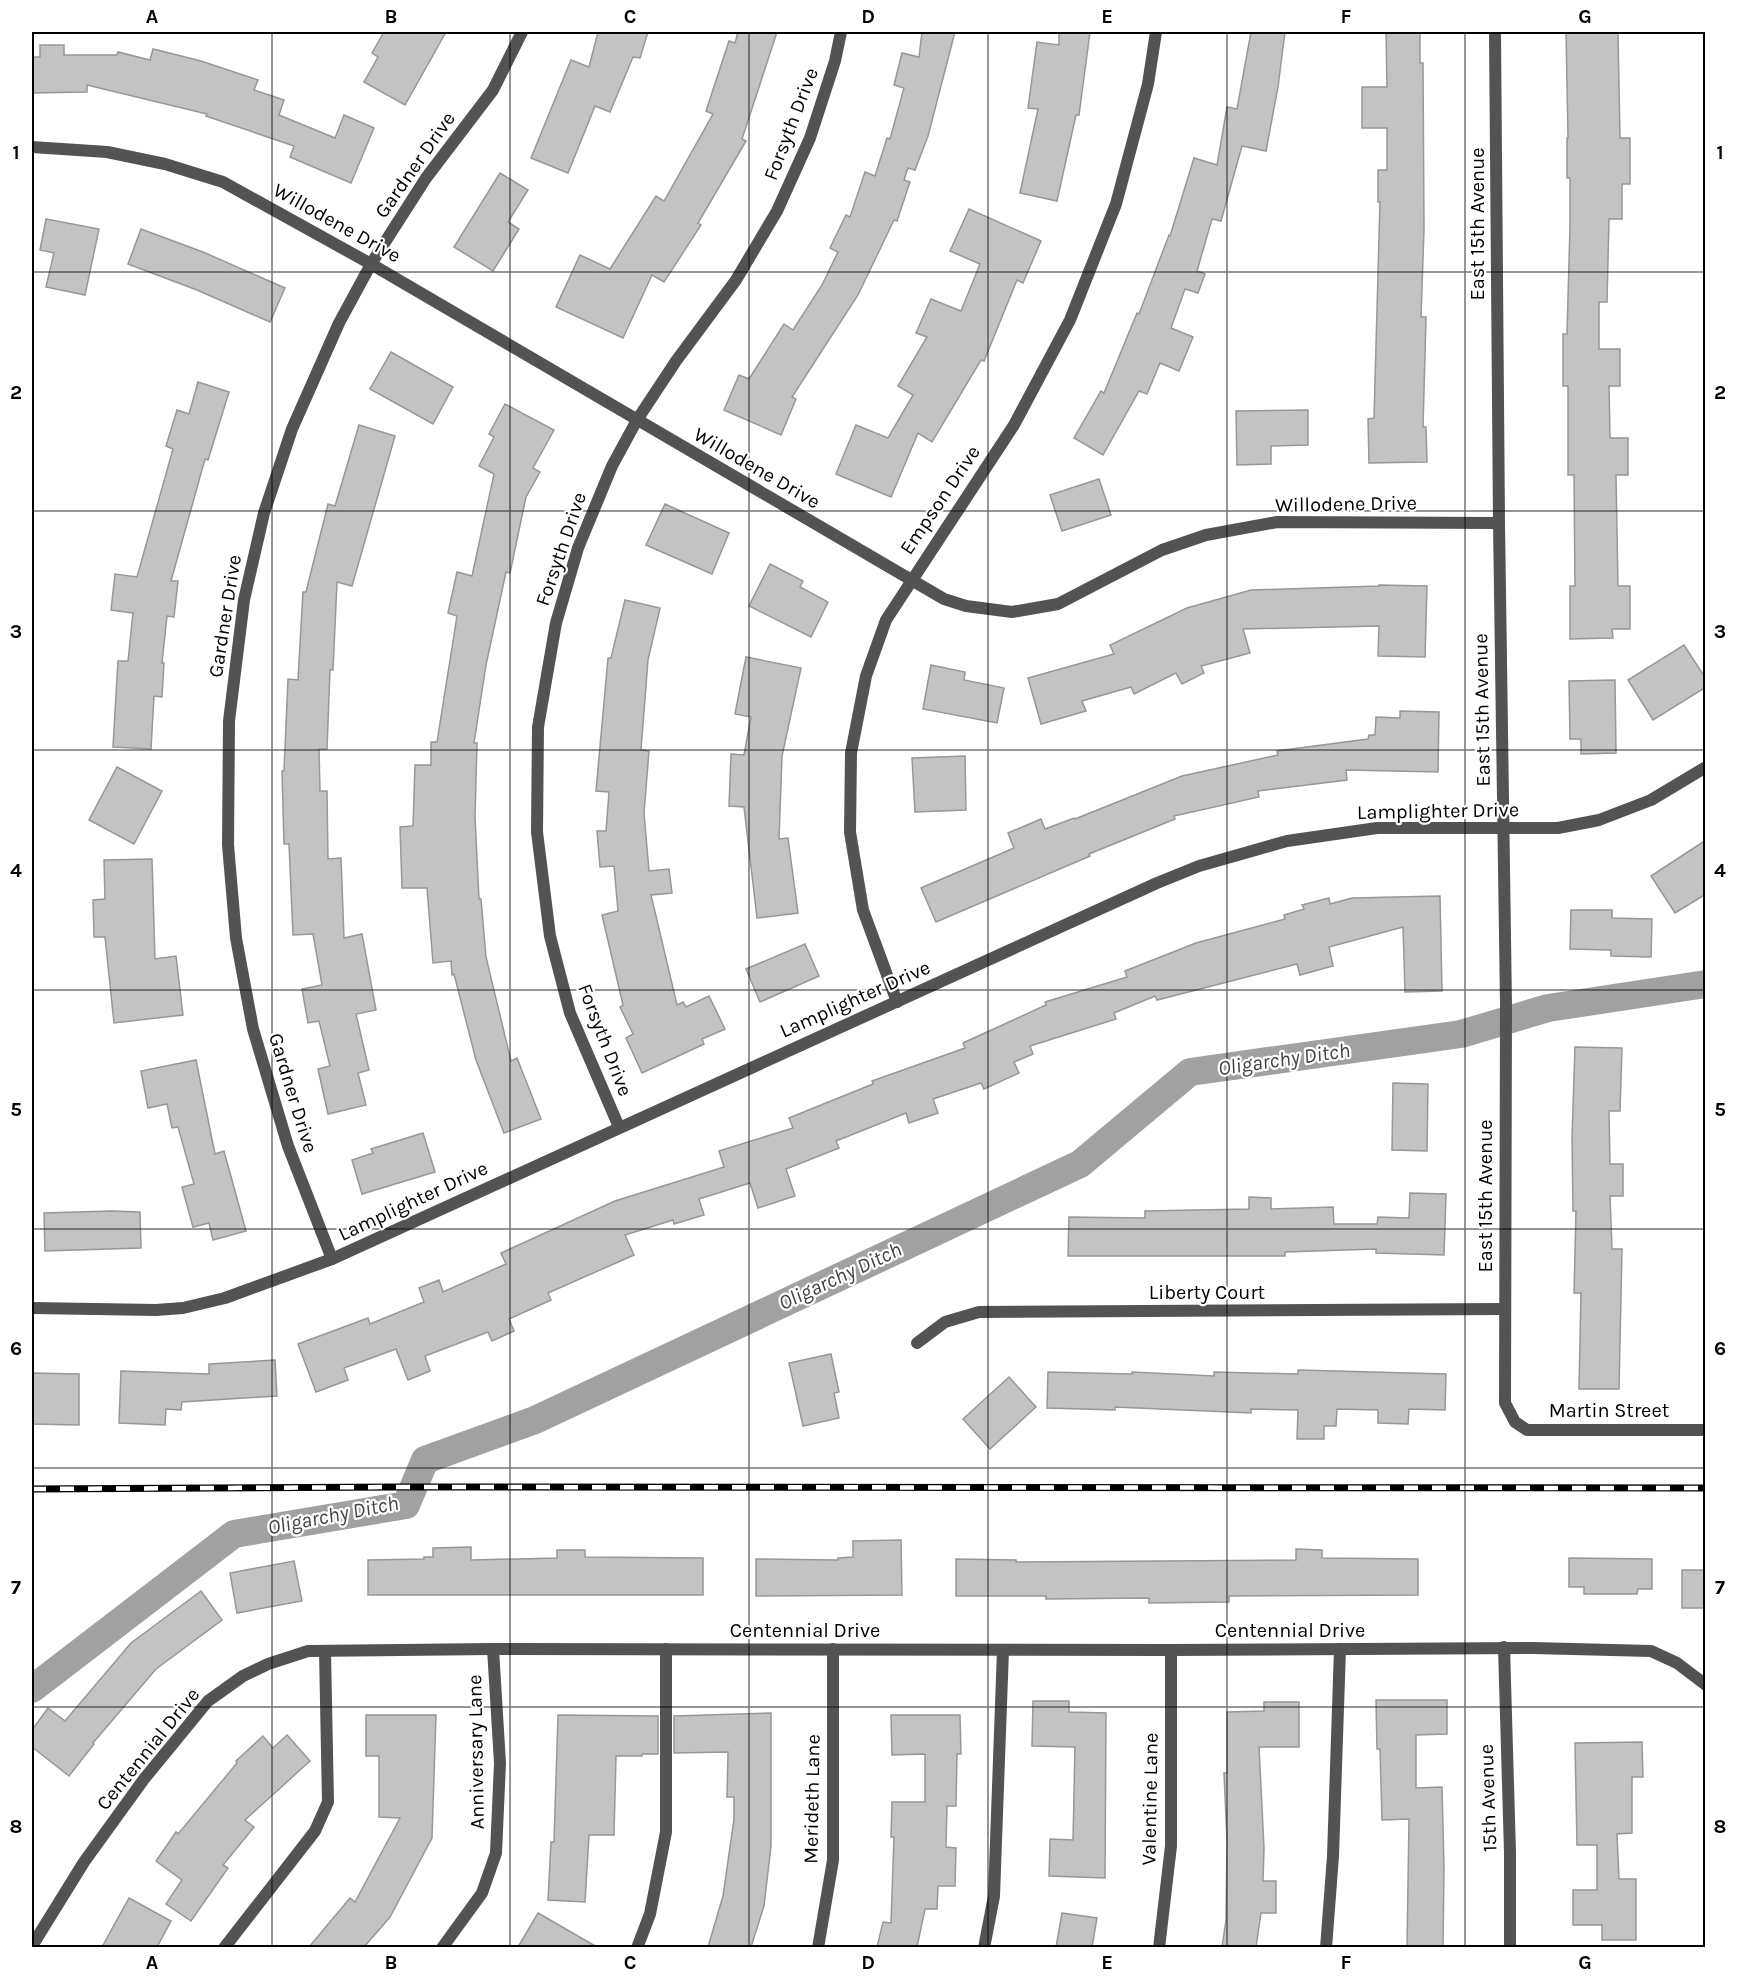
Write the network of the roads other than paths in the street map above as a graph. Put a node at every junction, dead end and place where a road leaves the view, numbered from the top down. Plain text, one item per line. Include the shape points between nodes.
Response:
1 (522, 32) edge
2 (841, 32) edge
3 (1156, 32) edge
4 (1495, 32) edge
5 (32, 147) edge
6 (371, 264) junction
7 (637, 420) junction
8 (1499, 523) junction
9 (911, 579) junction
10 (1706, 767) edge
11 (1503, 830) junction
12 (897, 1002) junction
13 (619, 1127) junction
14 (332, 1260) junction
15 (32, 1308) edge
16 (1504, 1309) junction
17 (917, 1343) dead end
18 (1515, 1422) joint
19 (1706, 1430) edge
20 (1504, 1647) junction
21 (494, 1649) junction
22 (666, 1649) junction
23 (833, 1649) junction
24 (1340, 1649) junction
25 (1003, 1650) junction
26 (1171, 1650) junction
27 (325, 1651) junction
28 (1706, 1685) edge
29 (32, 1946) edge
30 (224, 1947) edge
31 (442, 1947) edge
32 (637, 1947) edge
33 (818, 1947) edge
34 (984, 1947) edge
35 (1159, 1947) edge
36 (1326, 1947) edge
37 (1510, 1947) edge

1 - 6 street, Gardner Drive via 493,90 426,178
2 - 7 street, Forsyth Drive via 810,138 777,211 736,280
3 - 9 street, Empson Drive via 1148,84 1116,204 1070,320 1014,424
4 - 8 street, East 15th Avenue
5 - 6 street, Willodene Drive via 107,152 223,182
6 - 7 street, Willodene Drive
6 - 14 street, Gardner Drive via 339,323 292,429 264,513 244,600 229,721 228,845 236,938 253,1029 288,1146
7 - 9 street, Willodene Drive
7 - 13 street, Forsyth Drive via 612,466 578,548 556,623 538,739 537,832 550,936 570,1013
8 - 9 street, Willodene Drive via 1277,522 1206,536 1162,550 1058,604 1012,612 944,599
8 - 11 street, East 15th Avenue
9 - 12 street, Empson Drive via 886,620 866,676 851,753 850,832 863,910
10 - 11 street, Lamplighter Drive via 1652,800 1599,820 1558,828
11 - 12 street, Lamplighter Drive via 1377,828 1287,841 1199,866 1157,883
11 - 16 street, East 15th Avenue
12 - 13 street, Lamplighter Drive
13 - 14 street, Lamplighter Drive
14 - 15 street, Lamplighter Drive via 225,1298 183,1308
16 - 17 street, Liberty Court via 979,1312 945,1322
16 - 18 street, East 15th Avenue via 1505,1403
18 - 19 street, Martin Street via 1527,1430
20 - 24 street, Centennial Drive
20 - 28 street, Centennial Drive via 1651,1651 1677,1663
20 - 37 street, 15th Avenue
21 - 22 street, Centennial Drive
21 - 27 street, Centennial Drive
21 - 31 street, Anniversary Lane via 500,1763 496,1853 482,1893
22 - 23 street, Centennial Drive
22 - 32 street via 666,1832 650,1914
23 - 25 street, Centennial Drive
23 - 33 street, Merideth Lane via 833,1860
24 - 26 street, Centennial Drive
24 - 36 street
25 - 26 street, Centennial Drive
25 - 34 street via 994,1896
26 - 35 street, Valentine Lane via 1171,1846
27 - 29 street, Centennial Drive via 308,1651 268,1664 208,1701 144,1779
27 - 30 street via 328,1802 315,1831

